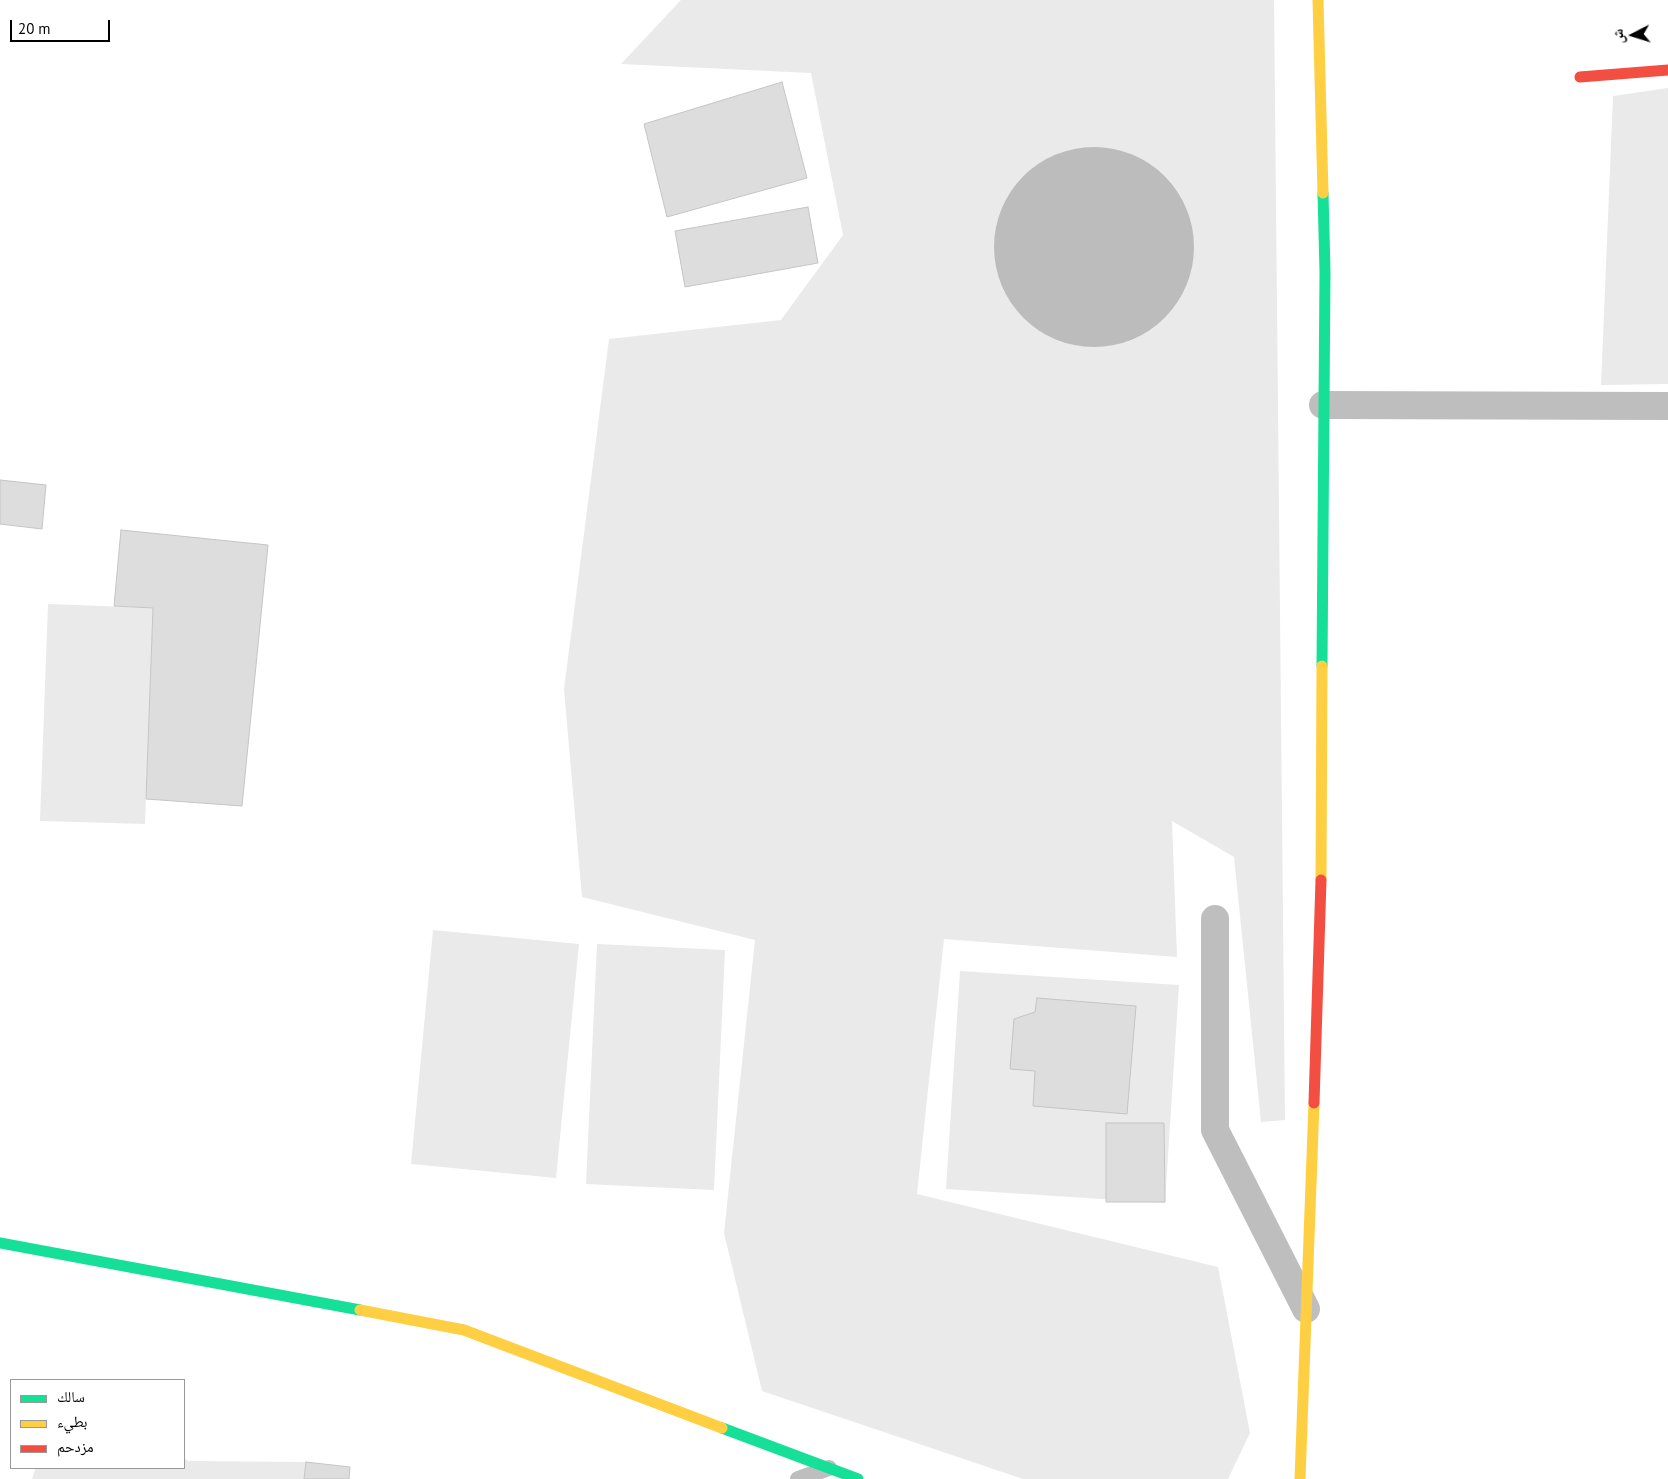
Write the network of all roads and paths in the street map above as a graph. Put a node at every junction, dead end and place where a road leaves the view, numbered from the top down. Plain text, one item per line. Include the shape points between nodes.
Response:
1 (1318, 0) edge
2 (1668, 70) edge
3 (1580, 77) dead end
4 (1324, 405) junction
5 (1668, 406) edge
6 (1215, 919) dead end
7 (0, 1243) edge
8 (1306, 1309) junction
9 (830, 1468) junction
10 (798, 1479) edge
11 (858, 1479) edge
12 (1300, 1479) edge

1 - 4 street via 1325,272
2 - 3 street
4 - 5 street
4 - 8 street via 1320,950
6 - 8 street via 1215,1130
7 - 9 street via 464,1330
8 - 12 street
9 - 10 lane
9 - 11 street

